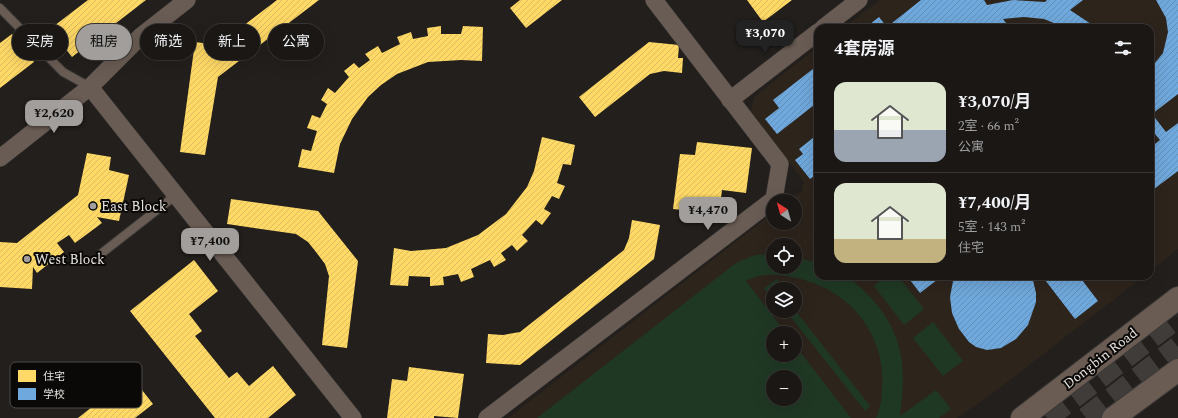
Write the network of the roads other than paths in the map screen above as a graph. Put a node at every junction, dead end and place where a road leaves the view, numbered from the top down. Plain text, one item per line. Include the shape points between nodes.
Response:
1 (187, 0) edge
2 (654, 0) edge
3 (859, 0) edge
4 (0, 8) edge
5 (828, 24) edge
6 (814, 35) edge
7 (90, 87) junction
8 (730, 100) junction
9 (0, 158) edge
10 (176, 195) junction
11 (102, 253) dead end
12 (1178, 298) edge
13 (1178, 370) edge
14 (353, 418) edge
15 (487, 418) edge
16 (1022, 418) edge
17 (1113, 418) edge

1 - 7 street via 141,36
2 - 8 street
3 - 5 street
4 - 7 lane via 63,72
6 - 8 street
7 - 9 street
7 - 10 street
8 - 15 street via 780,164 774,199
10 - 11 lane
10 - 14 street
12 - 16 main road, Dongbin Road
13 - 17 main road

